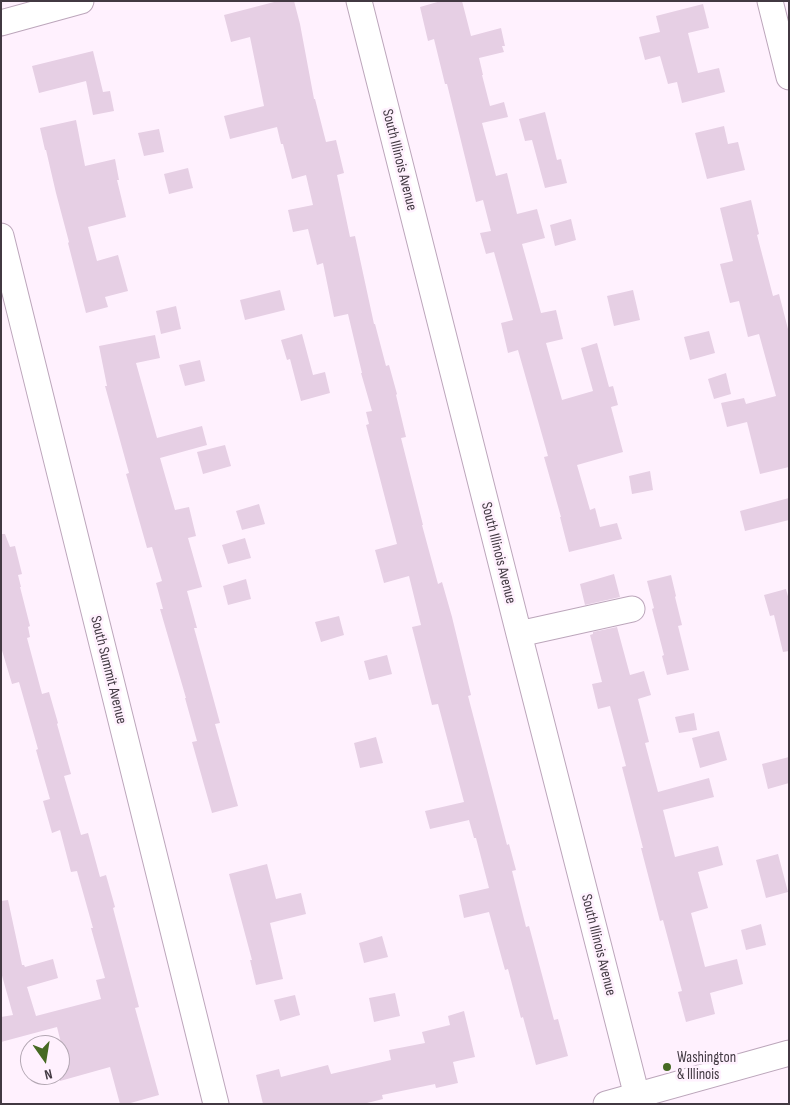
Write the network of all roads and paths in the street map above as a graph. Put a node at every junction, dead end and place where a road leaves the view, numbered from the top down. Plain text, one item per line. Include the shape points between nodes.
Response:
1 (81, 1) edge
2 (359, 1) edge
3 (770, 1) edge
4 (1, 23) edge
5 (789, 76) edge
6 (1, 236) edge
7 (632, 609) dead end
8 (519, 634) junction
9 (789, 1053) edge
10 (638, 1099) edge
11 (216, 1104) edge
12 (606, 1104) edge

1 - 4 street
2 - 8 street, South Illinois Avenue
3 - 5 street
6 - 11 street, South Summit Avenue
7 - 8 street
8 - 10 street, South Illinois Avenue
9 - 10 street
10 - 12 street

